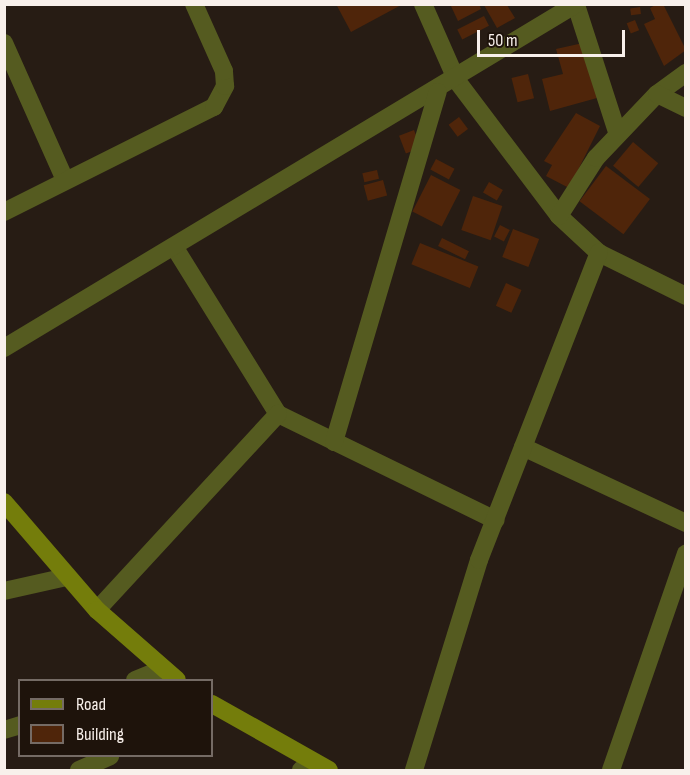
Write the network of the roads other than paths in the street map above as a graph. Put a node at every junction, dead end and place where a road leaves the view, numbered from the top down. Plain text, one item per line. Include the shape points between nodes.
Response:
1 (194, 4) edge
2 (423, 4) edge
3 (576, 5) edge
4 (4, 43) edge
5 (686, 73) edge
6 (457, 81) junction
7 (438, 92) junction
8 (657, 94) junction
9 (686, 108) edge
10 (617, 132) junction
11 (66, 180) junction
12 (4, 212) edge
13 (559, 216) junction
14 (175, 248) junction
15 (599, 253) junction
16 (686, 296) edge
17 (4, 348) edge
18 (278, 414) junction
19 (334, 442) junction
20 (523, 447) junction
21 (4, 501) edge
22 (495, 520) junction
23 (686, 523) edge
24 (686, 554) edge
25 (66, 577) junction
26 (4, 591) edge
27 (97, 610) junction
28 (162, 669) junction
29 (140, 679) edge
30 (174, 679) edge
31 (213, 706) edge
32 (108, 757) edge
33 (306, 766) edge
34 (79, 771) edge
35 (329, 771) edge
36 (414, 771) edge
37 (611, 771) edge

1 - 11 street via 224,71 225,86 214,107
2 - 6 street
3 - 6 street
3 - 10 street
4 - 11 street
5 - 8 street
6 - 7 street
6 - 13 street
7 - 14 street
7 - 19 street
8 - 9 street
8 - 10 street
10 - 13 street
11 - 12 street
13 - 15 street
14 - 17 street
14 - 18 street
15 - 16 street
15 - 20 street
18 - 19 street
18 - 27 street
19 - 22 street
20 - 22 street
20 - 23 street
21 - 25 street
22 - 36 street
24 - 37 street
25 - 26 street
25 - 27 street
27 - 28 street
28 - 29 street
28 - 30 street
31 - 33 street
32 - 34 street
33 - 35 street

